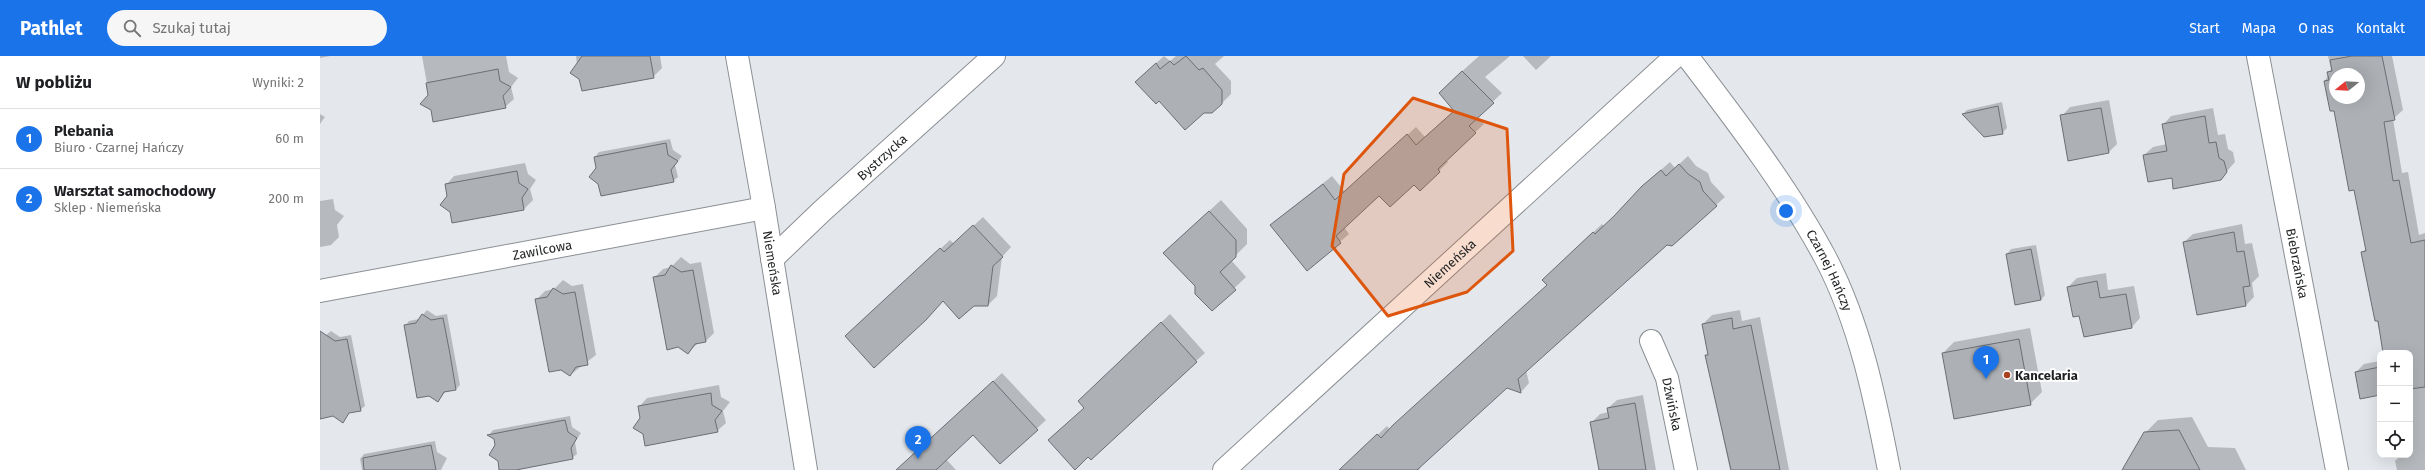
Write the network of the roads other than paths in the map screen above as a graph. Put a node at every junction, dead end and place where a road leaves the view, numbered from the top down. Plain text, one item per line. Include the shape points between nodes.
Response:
1 (737, 56) edge
2 (994, 56) edge
3 (1676, 56) edge
4 (1687, 56) edge
5 (2258, 56) edge
6 (764, 208) junction
7 (772, 259) junction
8 (320, 291) edge
9 (1651, 341) dead end
10 (806, 470) edge
11 (1224, 470) edge
12 (1686, 470) edge
13 (1889, 470) edge
14 (2337, 470) edge

1 - 6 street, Niemeńska
2 - 7 street, Bystrzycka
3 - 11 street, Niemeńska
4 - 13 street, Czarnej Hańczy via 1790,199 1826,259 1861,346
5 - 14 street, Biebrzańska
6 - 7 street, Niemeńska
6 - 8 street, Zawilcowa
7 - 10 street, Niemeńska
9 - 12 street, Dźwińska via 1668,378

